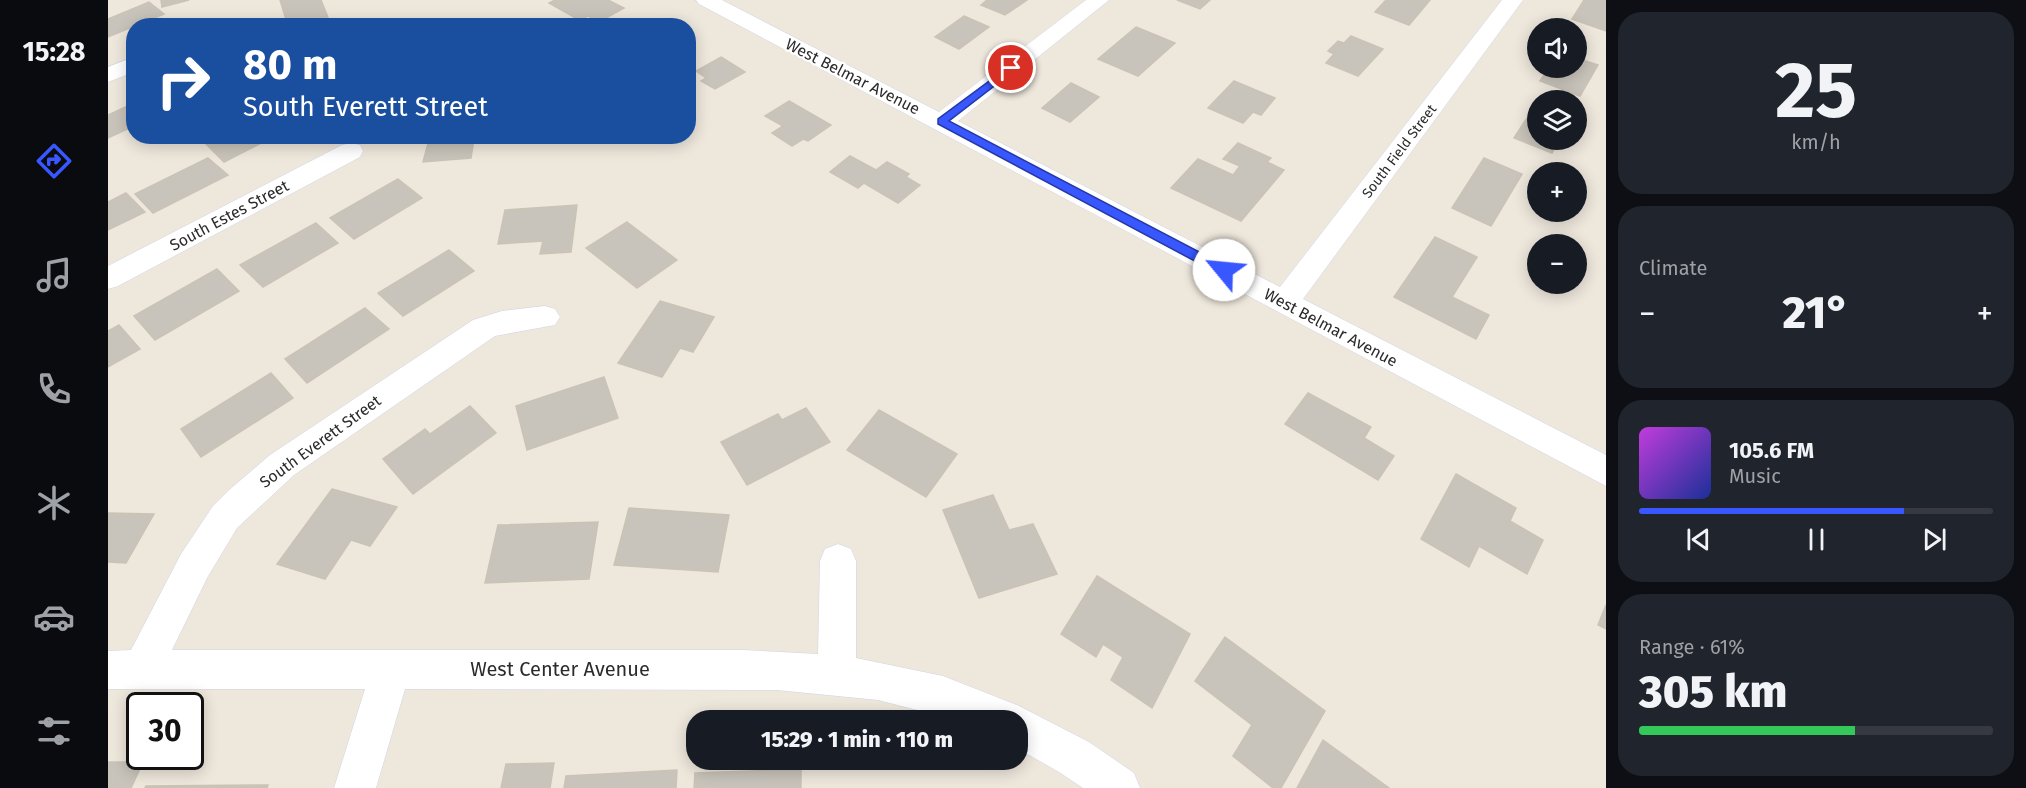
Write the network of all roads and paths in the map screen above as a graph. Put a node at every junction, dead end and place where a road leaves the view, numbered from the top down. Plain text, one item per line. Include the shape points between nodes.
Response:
1 (706, 0) edge
2 (1099, 0) edge
3 (1513, 0) edge
4 (126, 67) edge
5 (108, 75) edge
6 (941, 122) junction
7 (351, 151) dead end
8 (108, 279) edge
9 (1284, 302) junction
10 (544, 317) dead end
11 (1606, 471) edge
12 (838, 561) dead end
13 (391, 669) junction
14 (125, 671) edge
15 (837, 674) junction
16 (978, 710) edge
17 (1028, 732) edge
18 (356, 788) edge
19 (1119, 788) edge

1 - 6 street, West Belmar Avenue
2 - 6 street
3 - 9 street, South Field Street
4 - 5 street
6 - 9 street, West Belmar Avenue
7 - 8 street, South Estes Street
9 - 11 street, West Belmar Avenue
10 - 14 street, South Everett Street via 484,327 271,474 213,534
12 - 15 street
13 - 14 street, West Center Avenue
13 - 15 street, West Center Avenue via 744,669
13 - 18 street
15 - 16 street, West Center Avenue via 902,686
17 - 19 street

